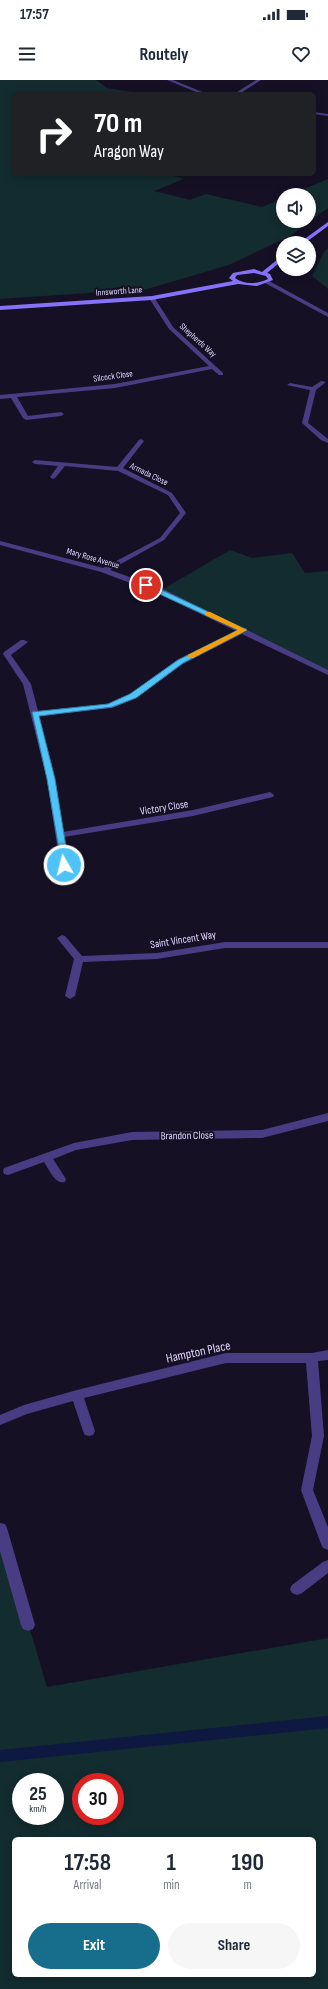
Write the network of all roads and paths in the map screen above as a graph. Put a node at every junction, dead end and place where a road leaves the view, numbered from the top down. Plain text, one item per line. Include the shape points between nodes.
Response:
1 (170, 80) edge
2 (259, 80) edge
3 (201, 92) edge
4 (239, 92) edge
5 (316, 113) edge
6 (328, 115) edge
7 (328, 224) edge
8 (312, 236) edge
9 (276, 263) edge
10 (264, 273) junction
11 (238, 282) junction
12 (267, 282) junction
13 (152, 298) junction
14 (0, 308) edge
15 (328, 315) edge
16 (214, 366) junction
17 (221, 374) dead end
18 (323, 382) dead end
19 (290, 385) dead end
20 (312, 389) junction
21 (13, 396) junction
22 (0, 397) edge
23 (61, 414) dead end
24 (140, 441) dead end
25 (328, 441) edge
26 (35, 462) dead end
27 (63, 464) junction
28 (119, 469) junction
29 (53, 477) dead end
30 (0, 544) edge
31 (104, 570) junction
32 (243, 630) junction
33 (24, 642) dead end
34 (4, 654) edge
35 (328, 673) edge
36 (34, 714) junction
37 (270, 795) dead end
38 (60, 835) junction
39 (64, 865) dead end
40 (62, 938) dead end
41 (328, 945) edge
42 (79, 959) junction
43 (70, 996) dead end
44 (328, 1117) edge
45 (46, 1157) junction
46 (8, 1171) dead end
47 (61, 1179) dead end
48 (328, 1355) edge
49 (312, 1358) junction
50 (77, 1395) junction
51 (0, 1420) edge
52 (89, 1431) dead end
53 (0, 1528) edge
54 (328, 1544) edge
55 (328, 1566) edge
56 (297, 1589) dead end
57 (28, 1625) dead end

1 - 3 street
2 - 4 street
5 - 6 street
7 - 8 street
9 - 10 street
10 - 11 street via 248,271 235,274 232,278
10 - 12 street via 271,277
11 - 12 street, Innsworth Lane
11 - 13 street, Innsworth Lane
12 - 15 street
13 - 14 street, Innsworth Lane
13 - 16 street, Shepherds Way via 171,328
16 - 17 street, Shepherds Way
16 - 21 street, Silcock Close via 115,386
18 - 20 street
19 - 20 street
20 - 25 street via 305,423
21 - 22 street, Silcock Close
21 - 23 street via 26,418
24 - 28 street, Armada Close
26 - 27 street, Armada Close
27 - 28 street, Armada Close
27 - 29 street
28 - 31 street, Armada Close via 170,494 182,513 162,539
30 - 31 street, Mary Rose Avenue
31 - 32 street, Mary Rose Avenue via 160,590
32 - 35 street, Mary Rose Avenue
32 - 36 street via 180,662 133,696 109,706
33 - 34 street
34 - 36 street via 27,684
36 - 38 street via 51,779
37 - 38 street, Victory Close via 193,813
38 - 39 street
40 - 42 street
41 - 42 street, Saint Vincent Way via 225,945 157,956
42 - 43 street
44 - 45 street, Brandon Close via 262,1134 132,1136 74,1147
45 - 46 street, Brandon Close
45 - 47 street
48 - 49 street, Hampton Place
49 - 50 street, Hampton Place via 226,1358
49 - 54 street via 318,1436 307,1490
50 - 51 street, Hampton Place via 24,1410
50 - 52 street
53 - 57 street
55 - 56 street

